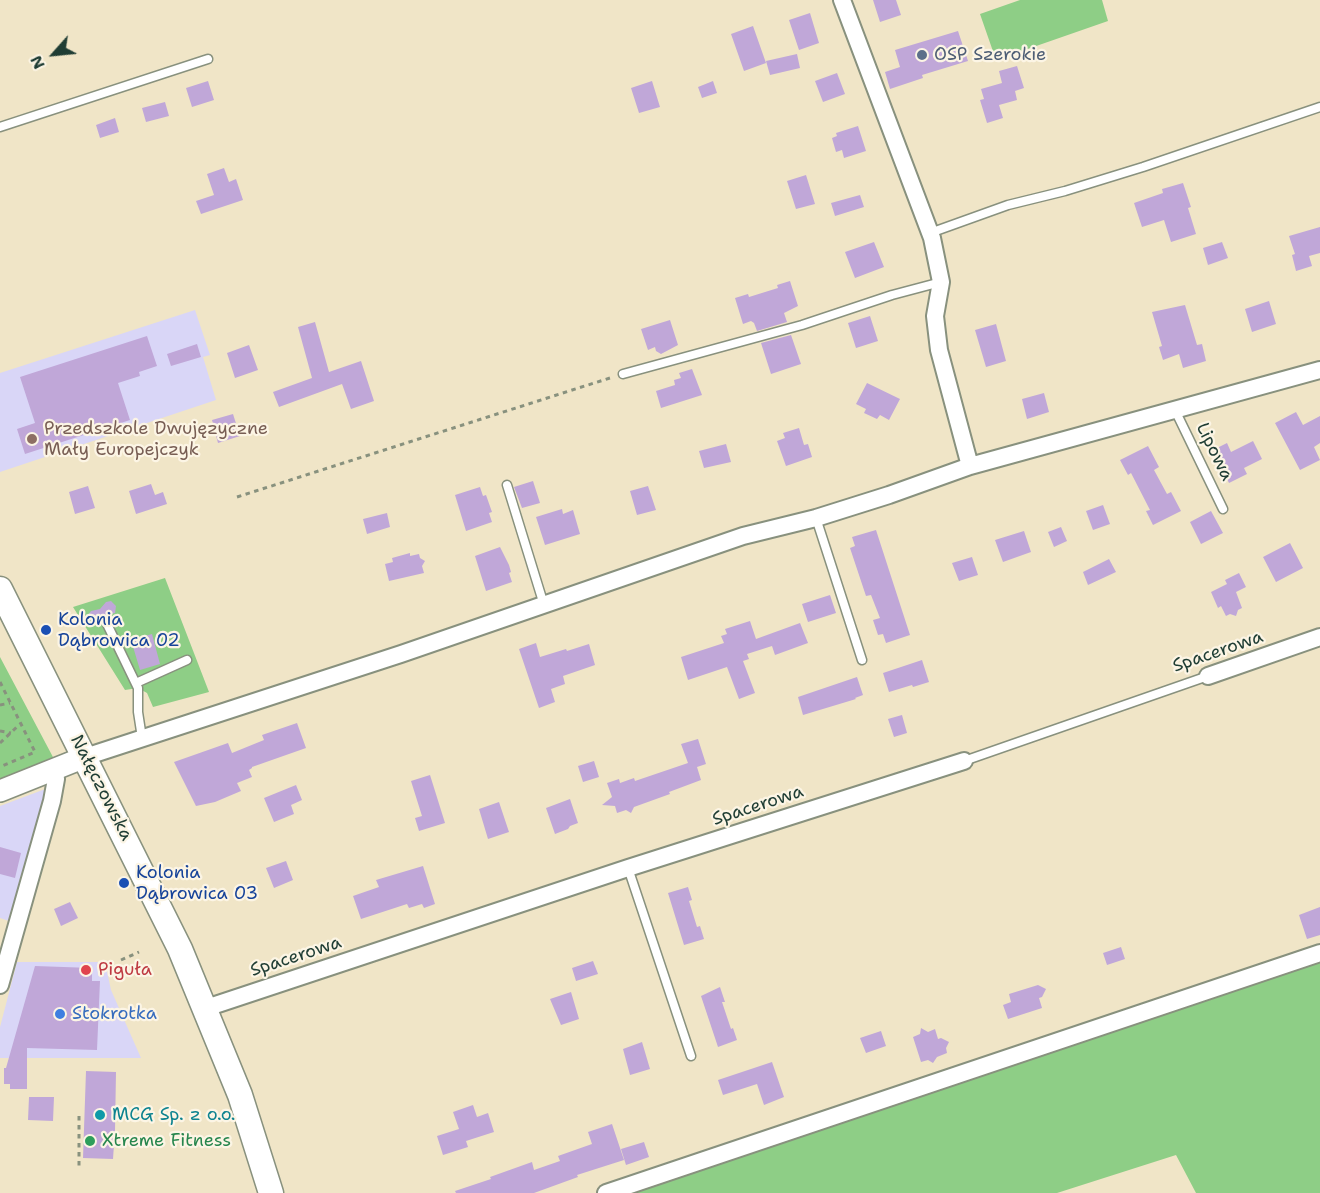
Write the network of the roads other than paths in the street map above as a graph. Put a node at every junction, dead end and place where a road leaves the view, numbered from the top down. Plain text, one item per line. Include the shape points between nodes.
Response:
1 (842, 0) edge
2 (208, 59) dead end
3 (1320, 107) edge
4 (0, 127) edge
5 (930, 232) junction
6 (941, 282) junction
7 (1320, 370) edge
8 (623, 374) road end
9 (1175, 410) junction
10 (970, 466) junction
11 (507, 485) dead end
12 (1223, 509) dead end
13 (816, 518) junction
14 (0, 588) edge
15 (544, 604) junction
16 (108, 624) dead end
17 (1320, 637) edge
18 (187, 660) dead end
19 (862, 660) dead end
20 (1208, 676) joint
21 (136, 683) junction
22 (142, 738) junction
23 (85, 757) junction
24 (964, 760) joint
25 (54, 770) junction
26 (0, 791) edge
27 (628, 868) junction
28 (1320, 953) edge
29 (0, 985) edge
30 (206, 1008) junction
31 (691, 1056) dead end
32 (271, 1193) edge
33 (606, 1193) edge

1 - 5 street
2 - 4 lane
3 - 5 lane via 1143,167 1008,205
5 - 6 street
6 - 8 lane
6 - 10 street via 936,316 939,350
7 - 9 street
9 - 10 street
9 - 12 lane, Lipowa
10 - 13 street
11 - 15 lane
13 - 15 street via 743,536
13 - 19 lane
14 - 23 main road, Nałęczowska
15 - 22 street
16 - 21 lane
17 - 20 street, Spacerowa
18 - 21 lane
20 - 24 lane, Spacerowa
21 - 22 lane
22 - 23 street
23 - 25 street
23 - 30 main road, Nałęczowska via 165,916
24 - 27 street, Spacerowa
25 - 26 street
25 - 29 street via 52,801
27 - 30 street, Spacerowa
27 - 31 lane
28 - 33 street
30 - 32 main road, Nałęczowska via 240,1095

